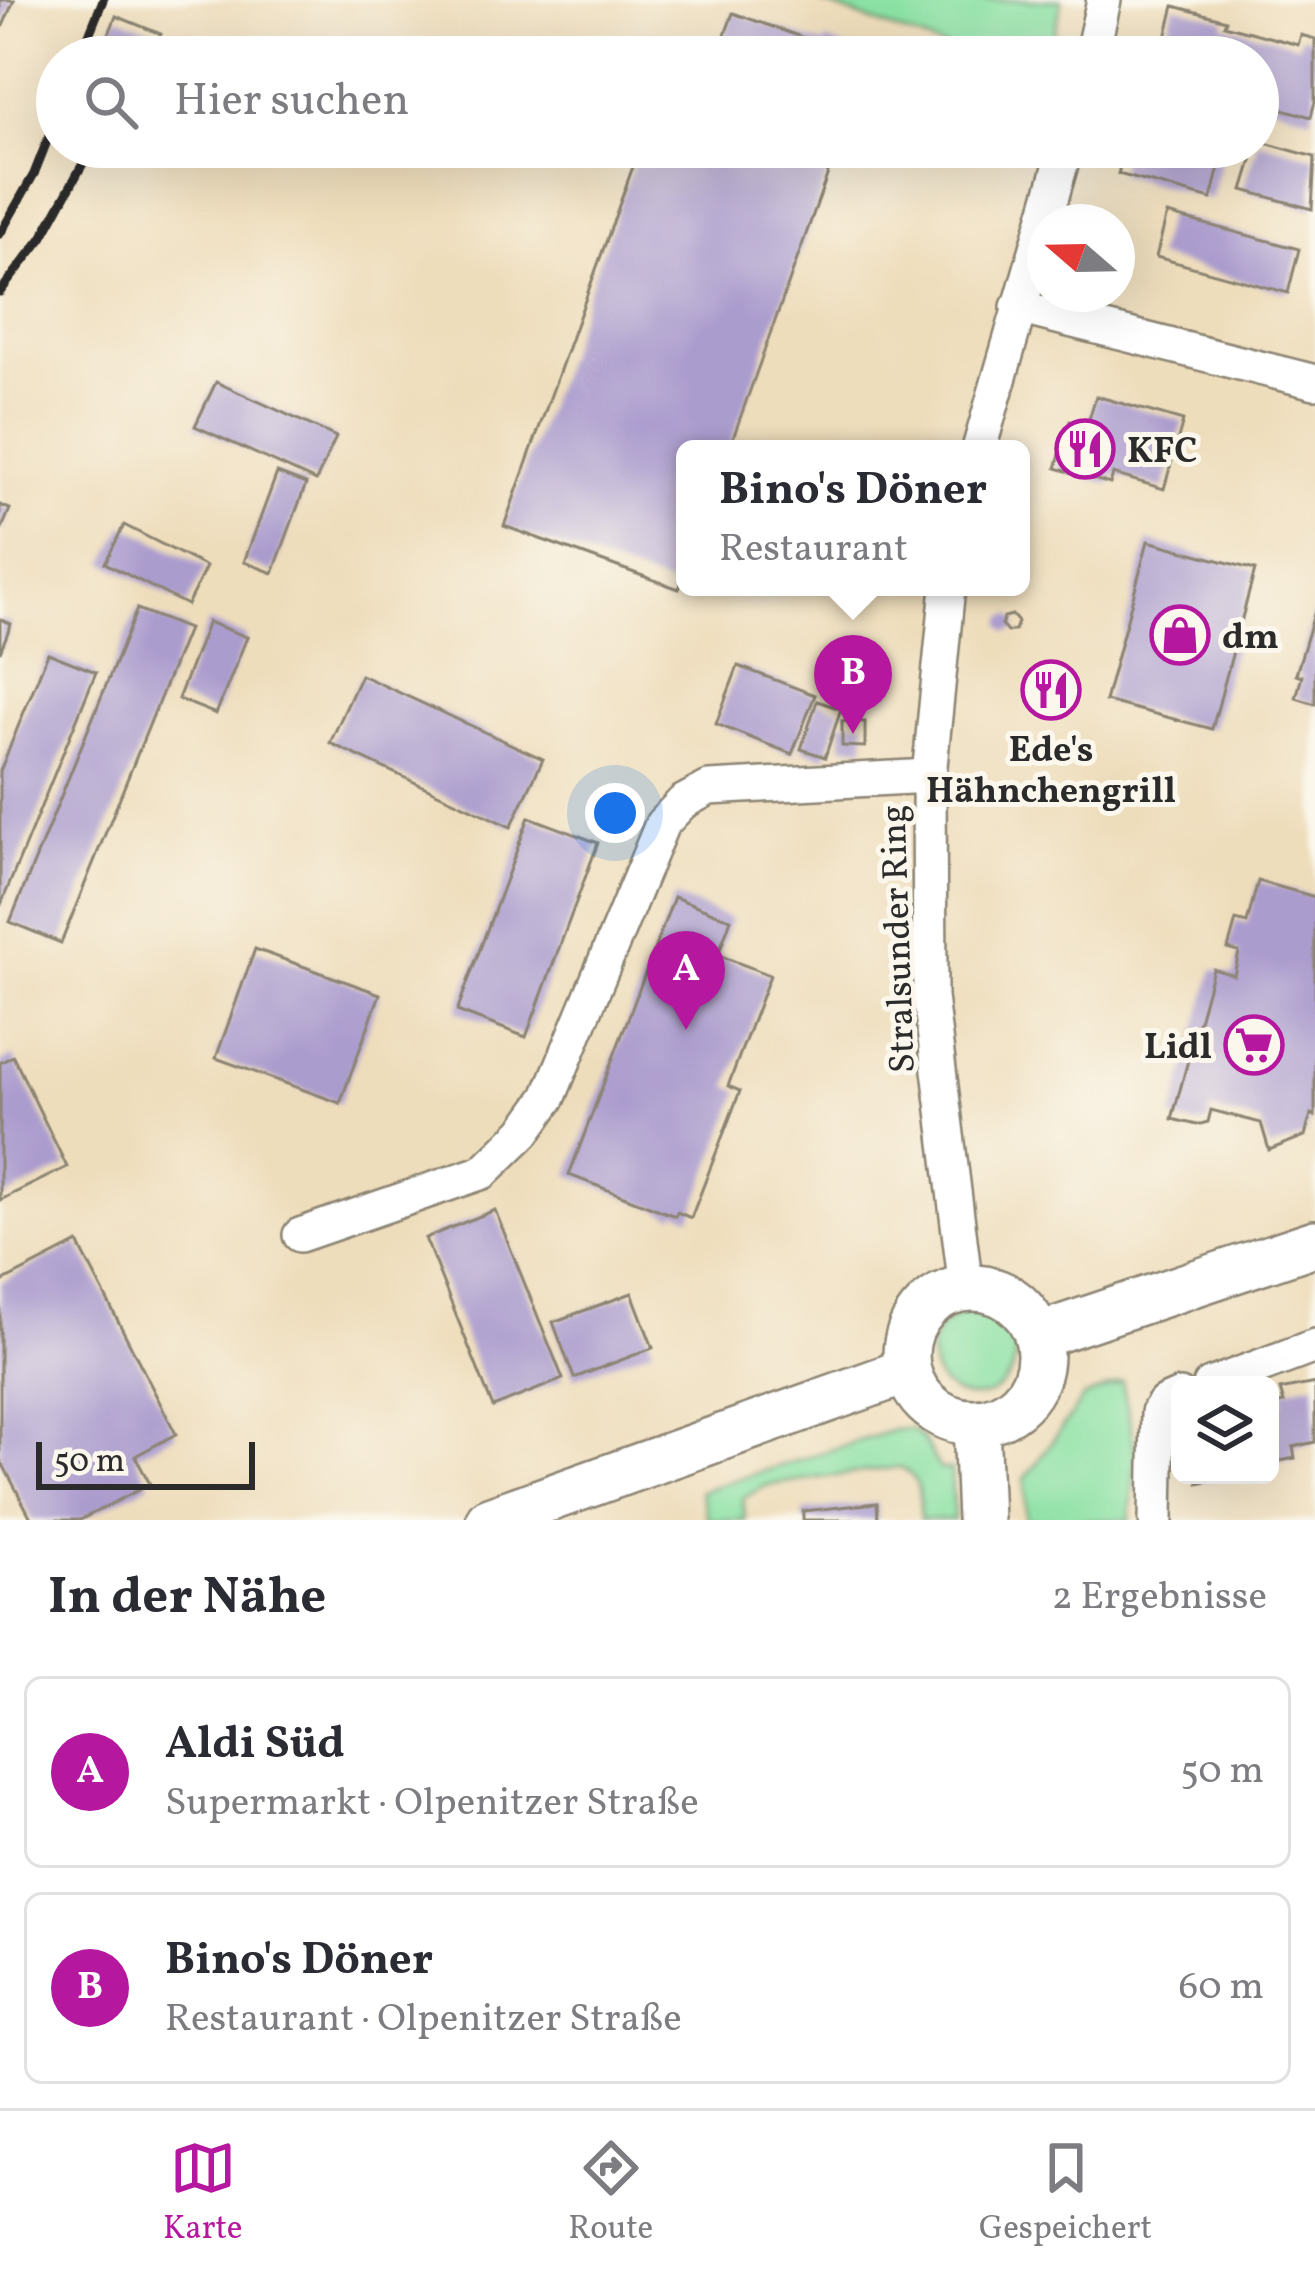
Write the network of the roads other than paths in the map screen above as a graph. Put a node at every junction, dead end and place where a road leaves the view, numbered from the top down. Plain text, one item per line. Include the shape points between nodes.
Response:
1 (1104, 0) edge
2 (1096, 36) edge
3 (1060, 168) edge
4 (1018, 307) junction
5 (1315, 382) edge
6 (981, 440) edge
7 (947, 596) edge
8 (929, 776) junction
9 (300, 1235) dead end
10 (1315, 1243) edge
11 (965, 1288) junction
12 (1038, 1336) junction
13 (1315, 1346) edge
14 (907, 1371) junction
15 (1234, 1376) edge
16 (1171, 1400) edge
17 (976, 1423) junction
18 (490, 1520) edge
19 (980, 1520) edge
20 (1156, 1520) edge

1 - 2 street
3 - 4 street
4 - 5 street
4 - 6 street
7 - 8 street, Stralsunder Ring
8 - 9 street via 709,788 682,802 662,824 549,1097 524,1132 483,1172
8 - 11 street, Stralsunder Ring via 930,997
10 - 12 main road
11 - 12 main road via 1008,1297
11 - 14 main road via 933,1301 915,1320
12 - 17 main road via 1031,1390 1002,1416
13 - 15 street
14 - 17 main road via 928,1405
14 - 18 main road
16 - 20 street via 1157,1415
17 - 19 main road

